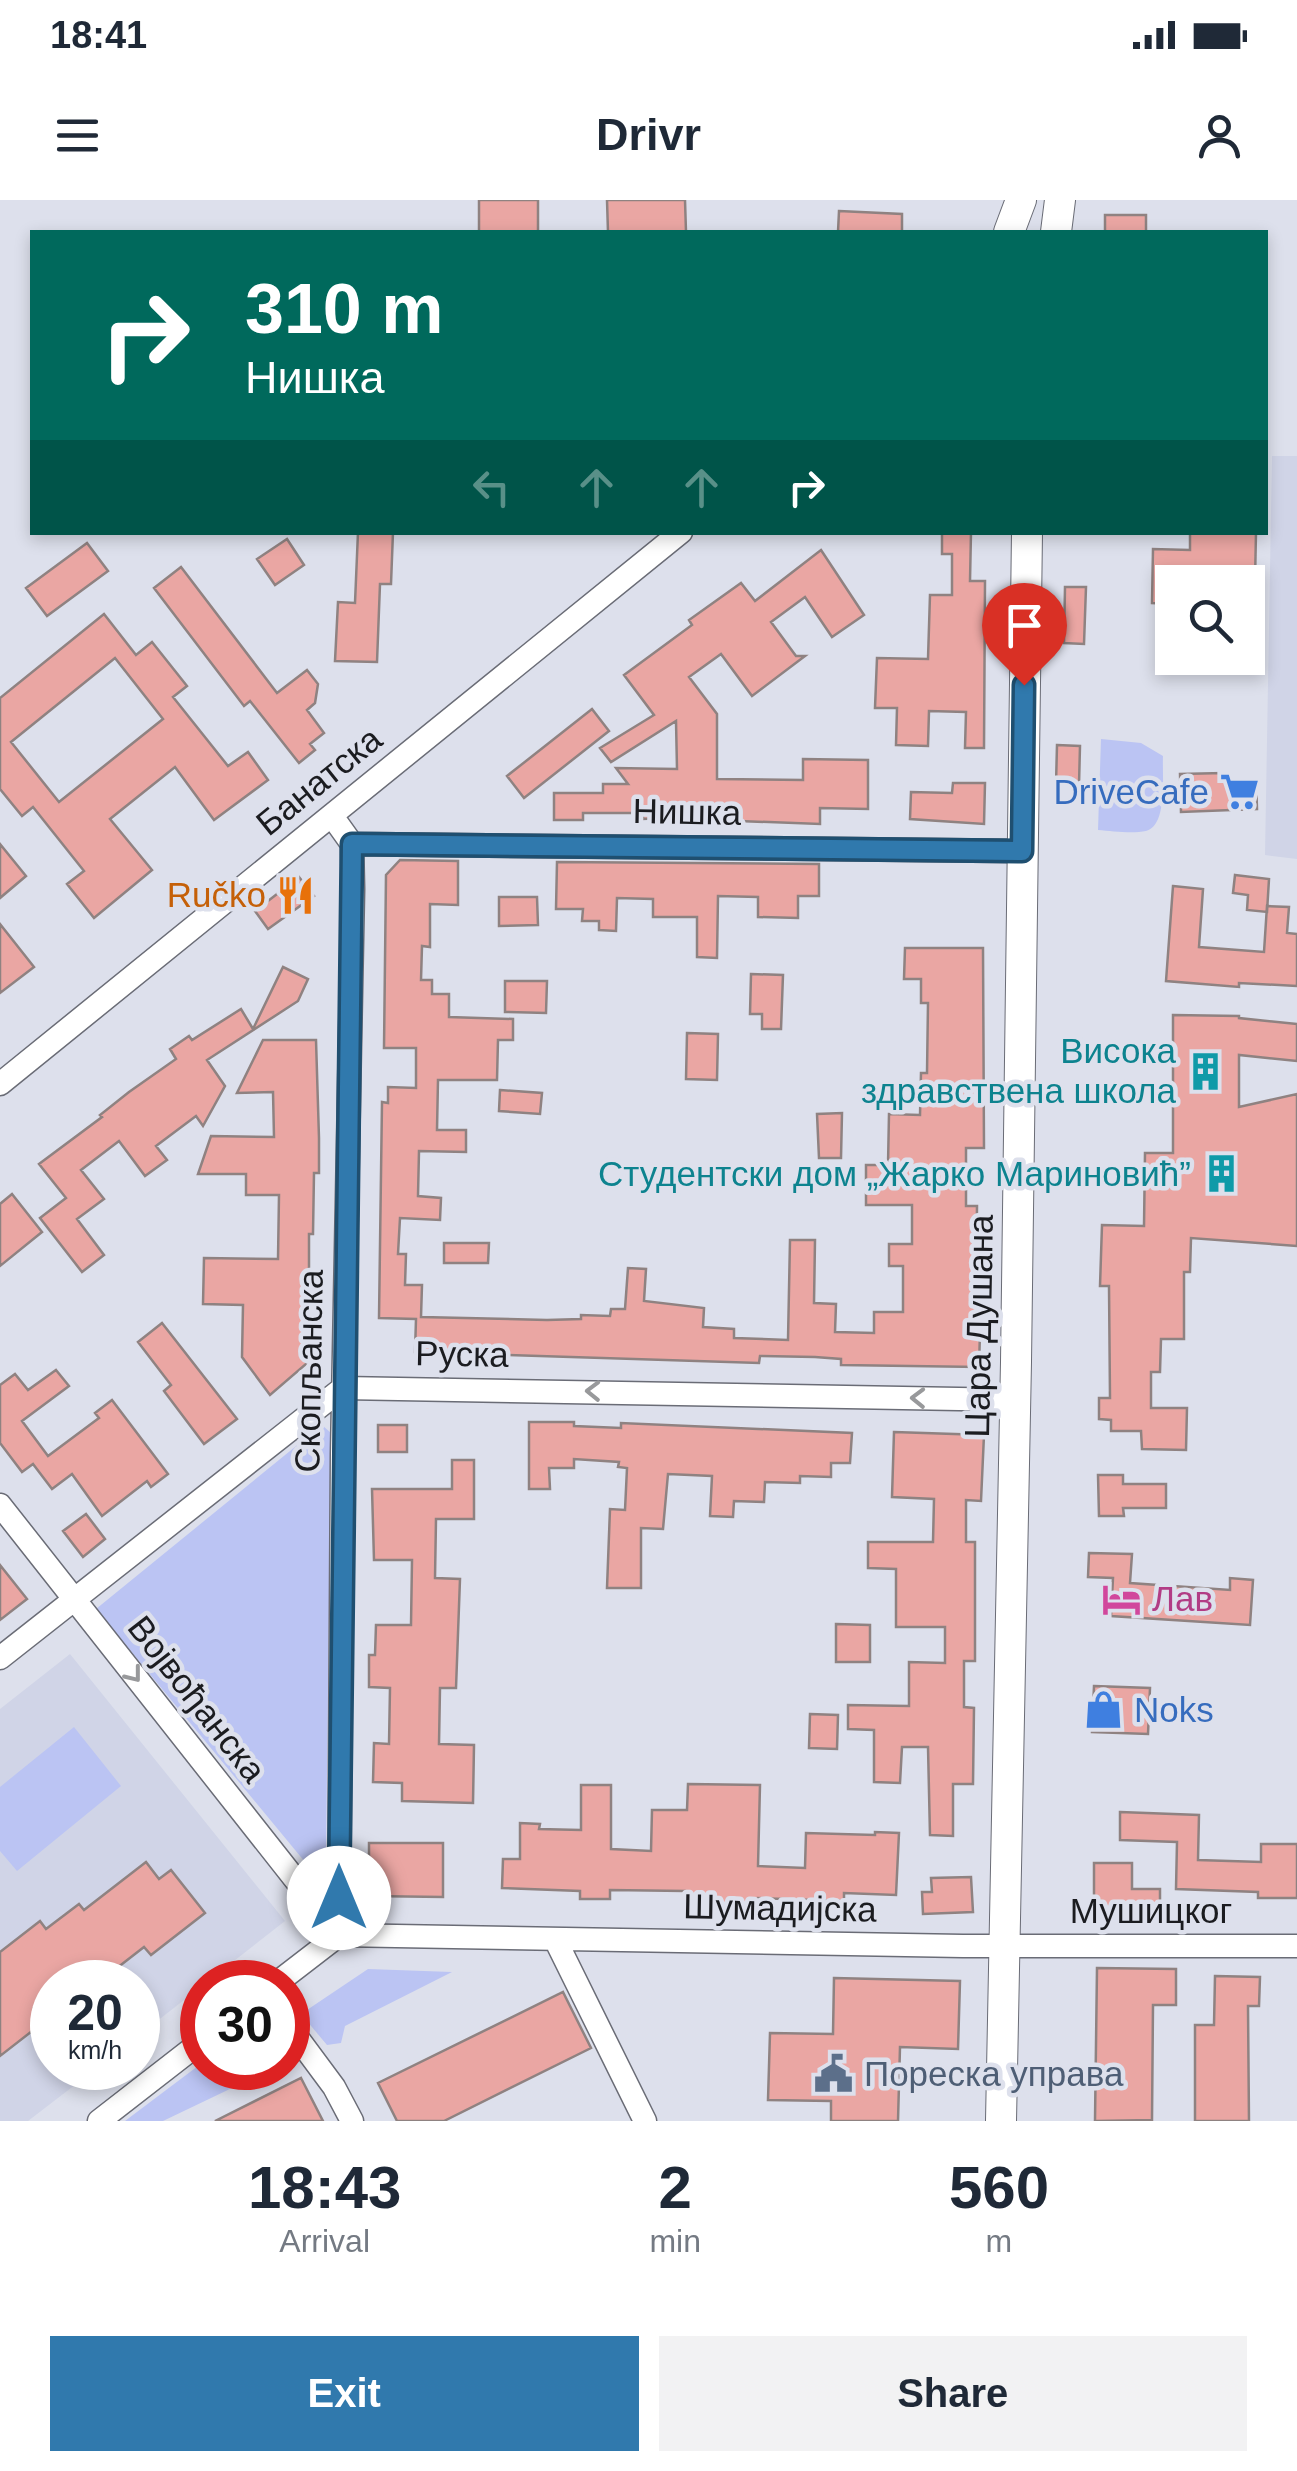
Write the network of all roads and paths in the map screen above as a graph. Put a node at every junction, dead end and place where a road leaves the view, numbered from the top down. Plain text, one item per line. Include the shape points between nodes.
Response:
1 (1021, 200) edge
2 (1060, 200) edge
3 (1009, 230) edge
4 (1021, 230) edge
5 (1056, 230) edge
6 (676, 535) edge
7 (1026, 535) edge
8 (332, 816) junction
9 (352, 844) junction
10 (1022, 851) junction
11 (0, 1084) edge
12 (344, 1388) junction
13 (1015, 1400) junction
14 (0, 1505) edge
15 (74, 1598) junction
16 (0, 1658) edge
17 (339, 1935) junction
18 (555, 1939) junction
19 (1004, 1946) junction
20 (1297, 1946) edge
21 (307, 1960) edge
22 (310, 2054) edge
23 (180, 2058) edge
24 (99, 2121) edge
25 (352, 2121) edge
26 (645, 2121) edge
27 (1002, 2121) edge

1 - 3 main road
1 - 4 main road
2 - 5 main road
6 - 8 street, Банатска
7 - 10 main road, Цара Душана
8 - 9 street
8 - 11 street, Банатска
9 - 10 street, Нишка
9 - 12 street, Скопљанска
10 - 13 main road, Цара Душана
13 -> 12 street, Руска
12 - 15 street
12 - 17 street, Скопљанска
13 - 19 main road, Цара Душана
14 - 15 street, Војвођанска
15 - 16 street
15 -> 17 street, Војвођанска
17 - 18 street, Шумадијска
17 - 21 street
18 - 19 street, Шумадијска
18 - 26 street
19 - 20 street, Мушицког
19 - 27 main road, Цара Душана
22 - 25 street
23 - 24 street

